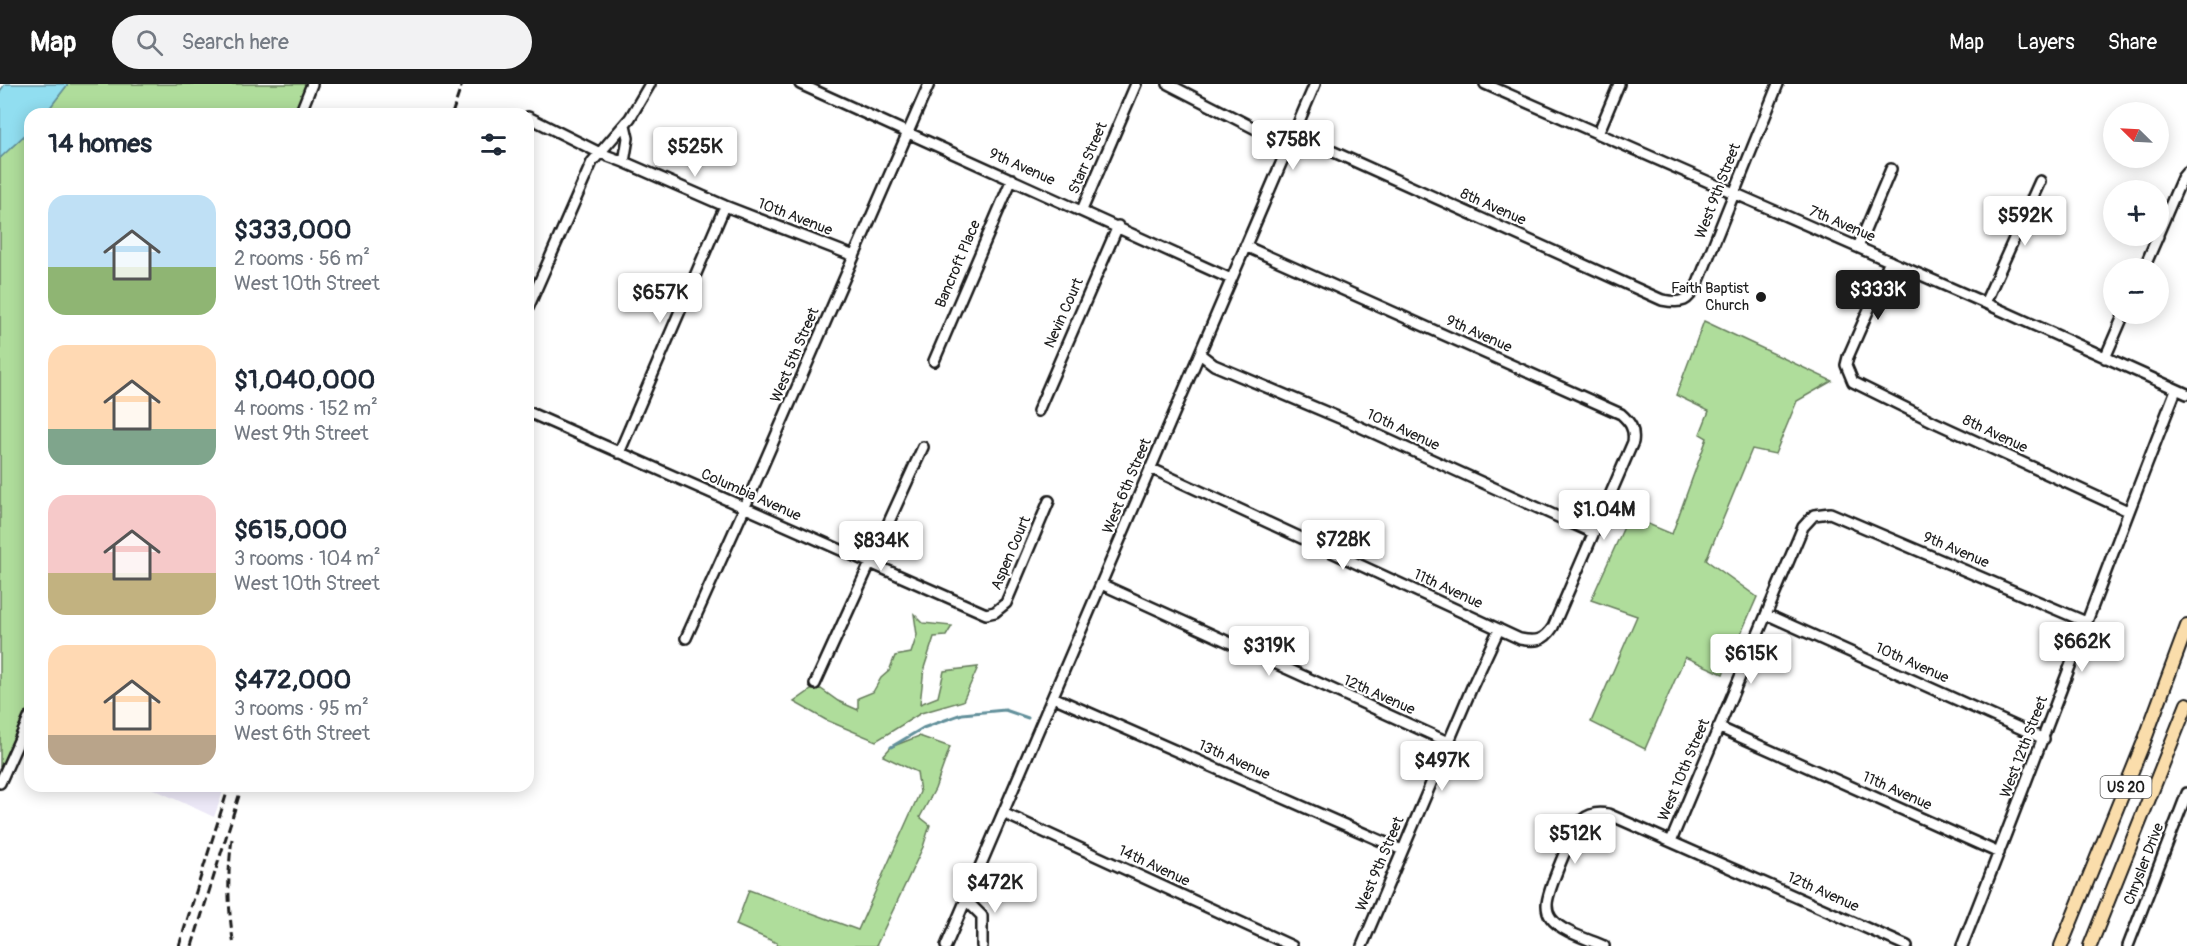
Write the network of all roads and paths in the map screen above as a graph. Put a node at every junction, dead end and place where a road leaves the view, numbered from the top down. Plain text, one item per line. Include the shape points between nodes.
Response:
1 (312, 84) edge
2 (650, 84) edge
3 (800, 84) edge
4 (929, 84) edge
5 (1136, 84) edge
6 (1168, 84) edge
7 (1315, 84) edge
8 (1485, 84) edge
9 (1619, 84) edge
10 (1778, 84) edge
11 (302, 108) edge
12 (534, 120) edge
13 (625, 125) junction
14 (908, 133) junction
15 (1294, 134) junction
16 (1598, 134) junction
17 (1289, 146) junction
18 (600, 153) junction
19 (624, 162) junction
20 (1891, 169) dead end
21 (2187, 172) edge
22 (1012, 179) junction
23 (2040, 181) dead end
24 (1733, 193) junction
25 (725, 206) junction
26 (2169, 209) edge
27 (1082, 210) junction
28 (1118, 226) junction
29 (1245, 246) junction
30 (1858, 247) junction
31 (854, 256) junction
32 (1890, 261) junction
33 (1231, 279) junction
34 (534, 294) edge
35 (1680, 302) joint
36 (1985, 303) junction
37 (2120, 324) edge
38 (1200, 354) junction
39 (2105, 358) junction
40 (934, 361) dead end
41 (2176, 390) junction
42 (2187, 394) edge
43 (1038, 411) dead end
44 (534, 415) edge
45 (923, 447) dead end
46 (619, 453) junction
47 (1150, 468) junction
48 (1049, 501) dead end
49 (744, 509) junction
50 (2127, 511) junction
51 (1814, 515) joint
52 (1593, 533) junction
53 (870, 564) junction
54 (1101, 584) junction
55 (996, 612) joint
56 (1768, 615) junction
57 (2086, 622) junction
58 (2187, 626) edge
59 (1499, 629) junction
60 (686, 638) dead end
61 (815, 684) dead end
62 (1053, 697) junction
63 (2187, 704) edge
64 (1718, 728) junction
65 (24, 729) edge
66 (2044, 738) junction
67 (1448, 742) junction
68 (1, 778) edge
69 (2187, 793) edge
70 (1003, 813) junction
71 (1671, 841) junction
72 (1402, 850) junction
73 (1999, 854) junction
74 (966, 900) junction
75 (946, 946) edge
76 (982, 946) edge
77 (1292, 946) edge
78 (1362, 946) edge
79 (1604, 946) edge
80 (1907, 946) edge
81 (1962, 946) edge
82 (2061, 946) edge
83 (2090, 946) edge
84 (2128, 946) edge

1 - 11 street
2 - 13 street
3 - 14 street, 9th Avenue
4 - 14 street, West 5th Street
5 - 27 street, Starr Street
6 - 17 street
7 - 15 street, West 6th Street
8 - 16 street, 7th Avenue
9 - 16 street
10 - 24 street, West 9th Street
12 - 18 street, 10th Avenue
13 - 18 street
13 - 19 street via 628,138
14 - 22 street, 9th Avenue
14 - 31 street, West 5th Street
15 - 17 street, West 6th Street
15 - 35 street, 8th Avenue via 1662,300
16 - 24 street, 7th Avenue
17 - 29 street, West 6th Street
18 - 19 street, 10th Avenue
18 - 34 street via 592,162
19 - 25 street, 10th Avenue
20 - 30 street
21 - 26 street
22 - 27 street, 9th Avenue
22 - 40 street, Bancroft Place
23 - 36 street
24 - 30 street, 7th Avenue
24 - 35 street, West 9th Street via 1698,283 1689,298
25 - 31 street, 10th Avenue
25 - 46 street
27 - 28 street, 9th Avenue
28 - 33 street, 9th Avenue
28 - 43 street, Nevin Court
29 - 33 street, West 6th Street
29 - 52 street, 9th Avenue via 1621,414 1632,425 1633,442
30 - 32 street, 7th Avenue
31 - 49 street, West 5th Street
32 - 36 street, 7th Avenue
32 - 50 street, 8th Avenue via 1848,357 1846,365 1853,382
33 - 38 street, West 6th Street
36 - 39 street, 7th Avenue
37 - 39 street
38 - 47 street, West 6th Street
38 - 52 street, 10th Avenue via 1214,365
39 - 41 street, 7th Avenue
41 - 42 street, 7th Avenue
41 - 50 street, West 12th Street
44 - 46 street, Columbia Avenue
45 - 53 street
46 - 49 street, Columbia Avenue
47 - 54 street, West 6th Street
47 - 59 street, 11th Avenue
48 - 55 street, Aspen Court via 1006,603
49 - 53 street, Columbia Avenue
49 - 60 street, West 5th Street
50 - 57 street, West 12th Street
51 - 56 street, West 10th Street via 1803,527
51 - 57 street, 9th Avenue via 1830,513
52 - 59 street, 11th Avenue via 1548,635 1539,640 1520,639
53 - 55 street, Columbia Avenue via 986,614
53 - 61 street
54 - 62 street, West 6th Street
54 - 67 street, 12th Avenue
56 - 64 street, West 10th Street
56 - 66 street, 10th Avenue
57 - 66 street, West 12th Street
58 - 82 main road, US 20
59 - 67 street, West 9th Street
62 - 70 street, West 6th Street
62 - 72 street, 13th Avenue
63 - 83 main road, US 20
64 - 71 street, West 10th Street
64 - 73 street, 11th Avenue
65 - 68 street
66 - 73 street, West 12th Street
67 - 72 street, West 9th Street
69 - 84 street, Chrysler Drive
70 - 74 street, West 6th Street
70 - 77 street, 14th Avenue
71 - 79 street, 12th Avenue via 1608,814 1594,813 1580,822 1547,908 1552,919 1564,928
71 - 80 street, 12th Avenue
72 - 78 street, West 9th Street
73 - 81 street, West 12th Street
74 - 75 street, West 6th Street
74 - 76 street via 982,916

